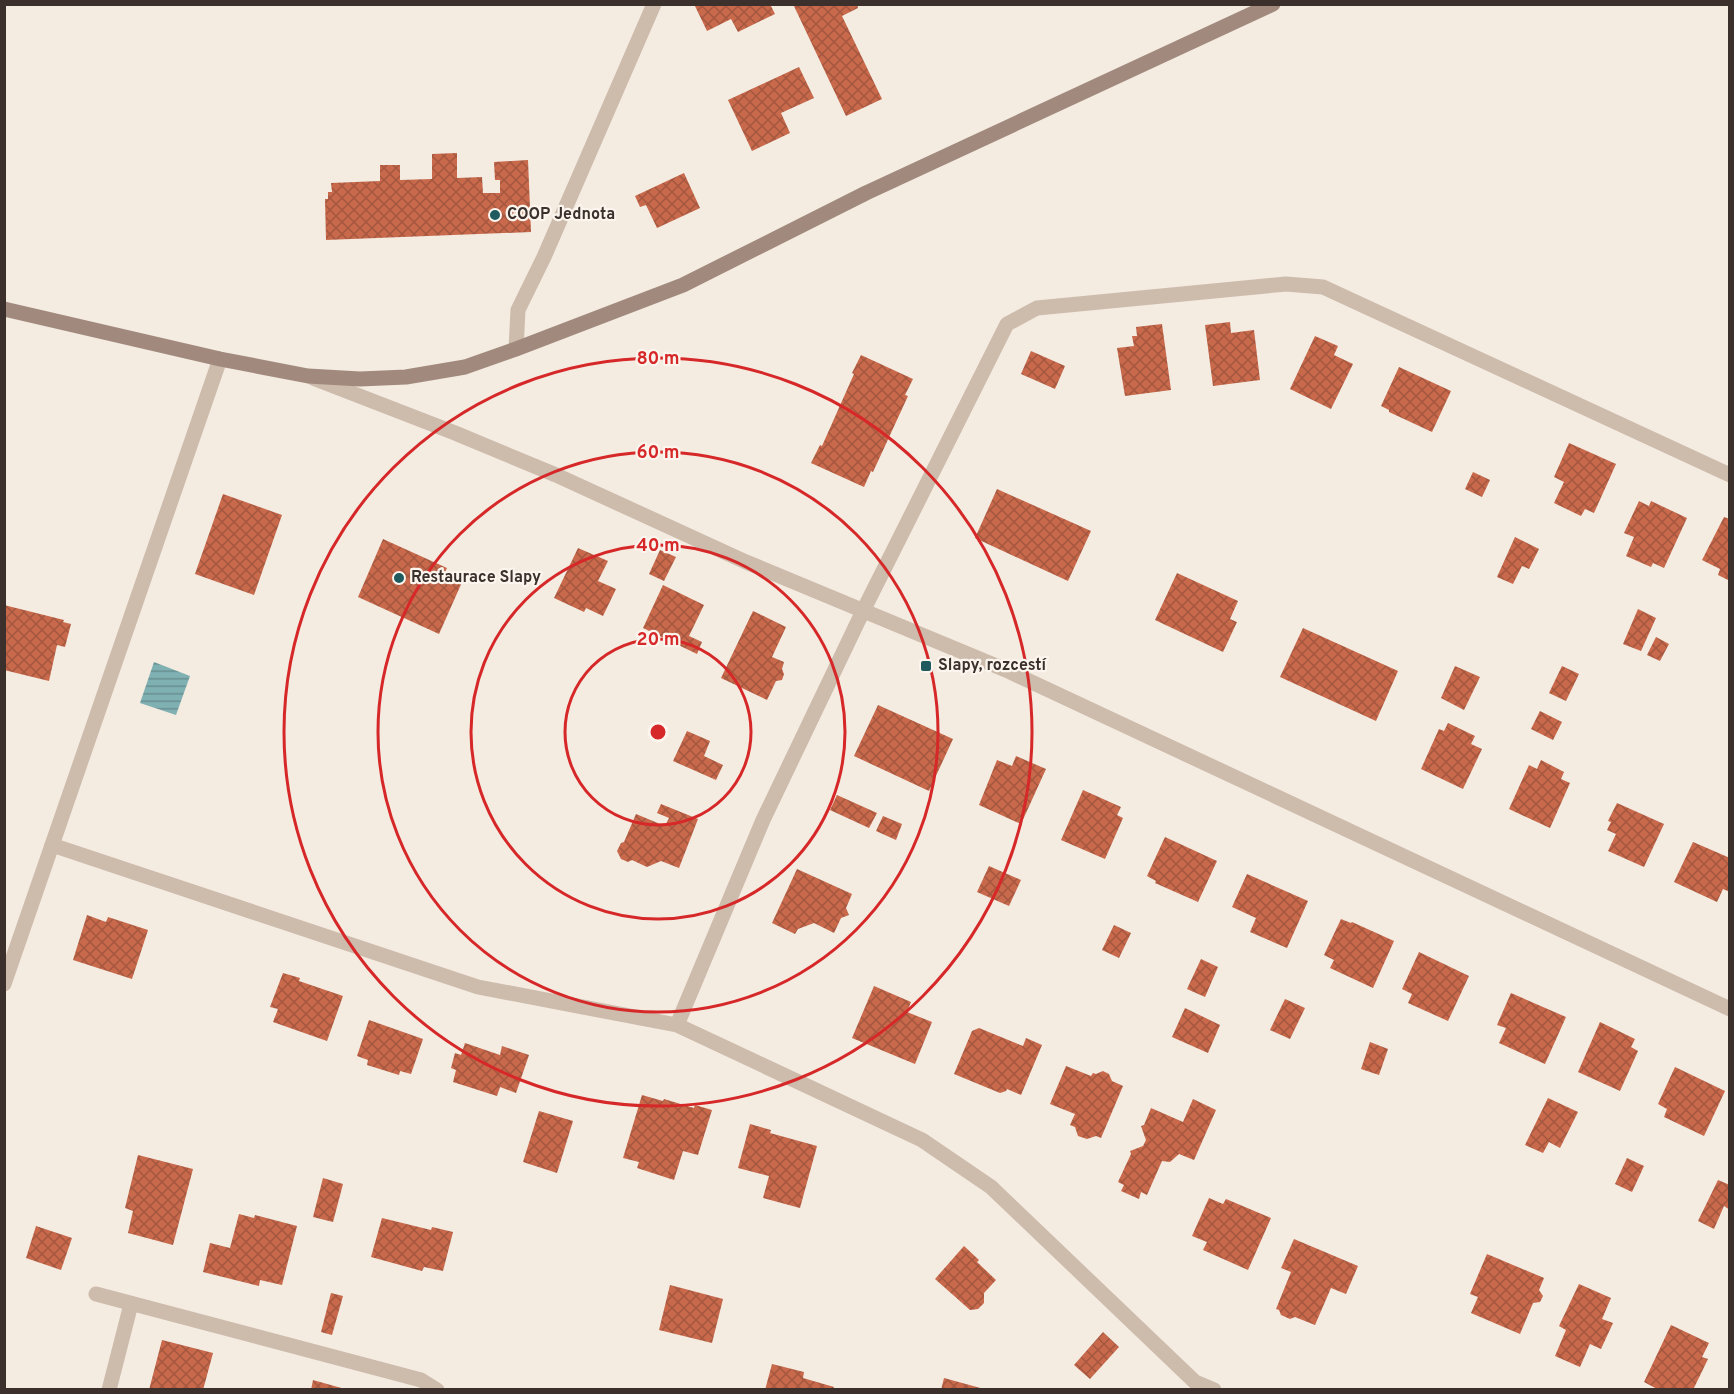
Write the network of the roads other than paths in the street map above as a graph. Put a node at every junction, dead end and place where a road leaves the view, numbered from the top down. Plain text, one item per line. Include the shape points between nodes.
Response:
1 (654, 4) edge
2 (1273, 4) edge
3 (4, 309) edge
4 (516, 349) junction
5 (219, 360) junction
6 (308, 376) junction
7 (1730, 475) edge
8 (863, 611) junction
9 (52, 845) junction
10 (4, 984) edge
11 (1730, 1009) edge
12 (677, 1024) junction
13 (96, 1294) dead end
14 (131, 1304) junction
15 (1194, 1386) edge
16 (109, 1389) edge
17 (437, 1389) edge
18 (1214, 1389) edge

1 - 4 street via 518,310
2 - 4 main road via 888,182 683,285
3 - 5 main road
4 - 6 main road via 465,367 406,377
5 - 6 main road
5 - 9 street
6 - 8 street via 546,471
7 - 8 street via 1323,287 1286,284 1037,308 1007,324
8 - 11 street via 1006,670
8 - 12 street via 763,820
9 - 10 street
9 - 12 street via 478,987
12 - 15 street via 922,1140 991,1187
13 - 14 street
14 - 16 street
14 - 17 street via 421,1380
15 - 18 street

